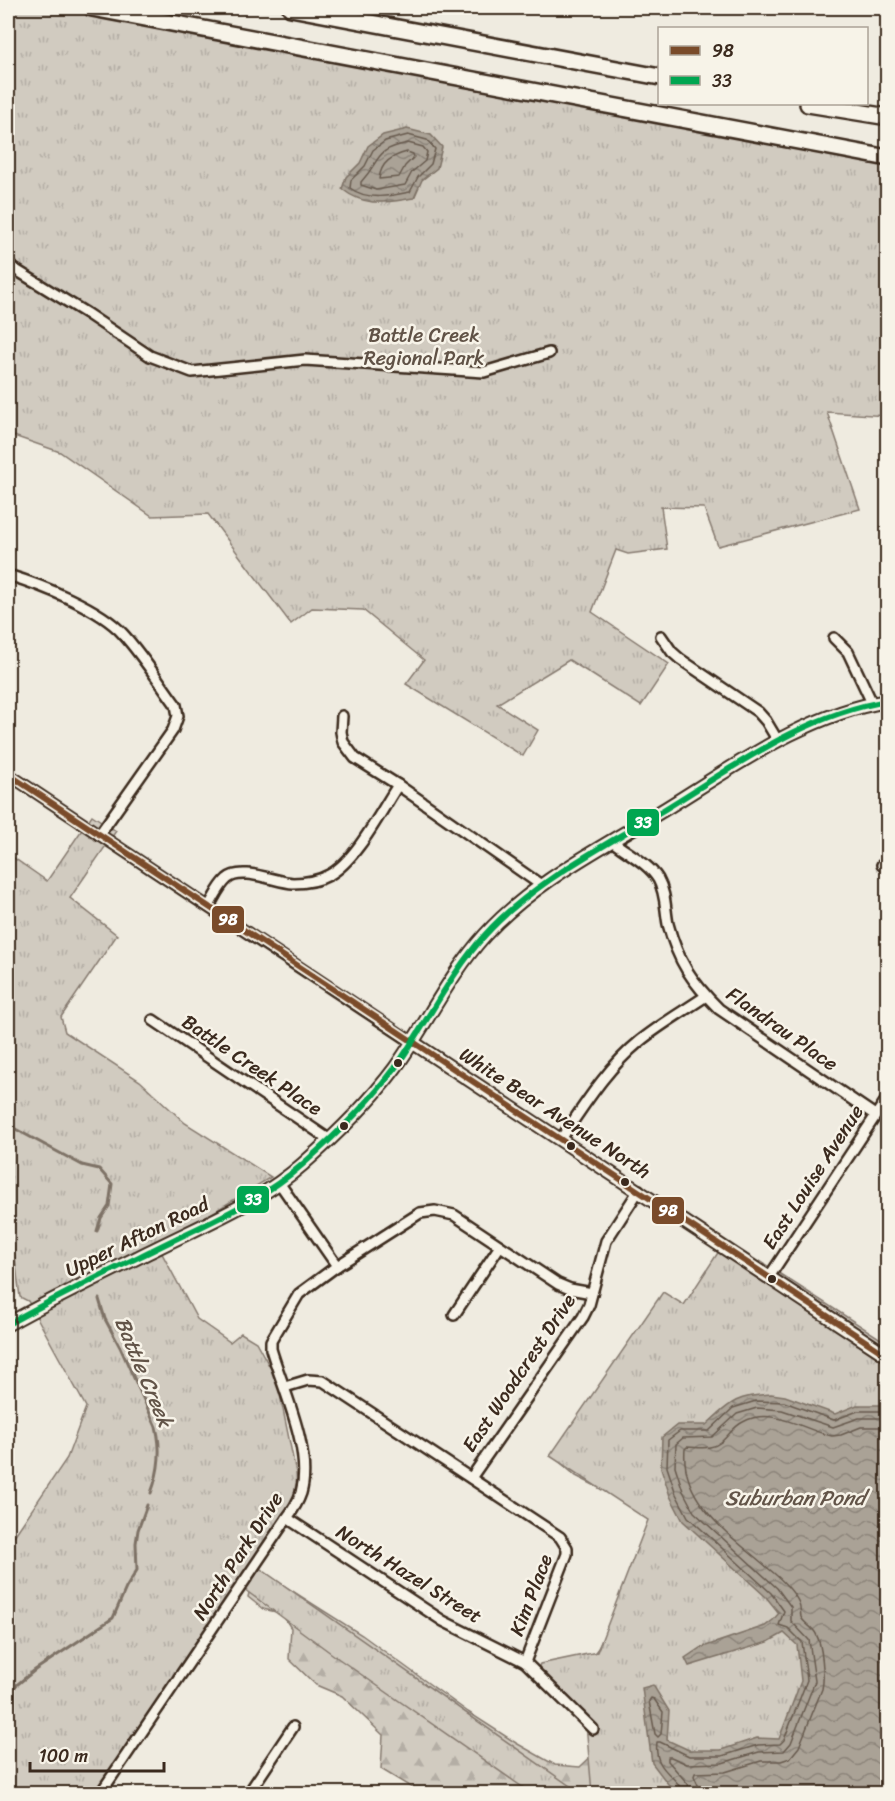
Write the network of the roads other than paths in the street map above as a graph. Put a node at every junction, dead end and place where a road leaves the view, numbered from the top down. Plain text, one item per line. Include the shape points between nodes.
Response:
1 (92, 8) edge
2 (291, 8) edge
3 (658, 77) edge
4 (814, 105) edge
5 (888, 117) edge
6 (888, 158) edge
7 (8, 265) edge
8 (549, 353) dead end
9 (8, 575) edge
10 (661, 636) dead end
11 (834, 638) dead end
12 (888, 701) edge
13 (872, 703) junction
14 (342, 716) dead end
15 (778, 741) junction
16 (8, 774) edge
17 (398, 785) junction
18 (99, 836) junction
19 (612, 841) junction
20 (541, 885) junction
21 (209, 906) junction
22 (706, 996) junction
23 (153, 1020) dead end
24 (412, 1042) junction
25 (888, 1097) edge
26 (875, 1115) junction
27 (561, 1139) junction
28 (330, 1140) junction
29 (280, 1184) junction
30 (639, 1190) junction
31 (500, 1245) junction
32 (337, 1266) junction
33 (769, 1277) junction
34 (592, 1293) junction
35 (454, 1315) dead end
36 (8, 1324) edge
37 (888, 1356) edge
38 (285, 1387) junction
39 (471, 1478) junction
40 (288, 1518) junction
41 (525, 1662) junction
42 (293, 1727) dead end
43 (593, 1729) dead end
44 (100, 1794) edge
45 (248, 1794) edge

1 - 6 highway
2 - 3 highway
4 - 5 highway
7 - 8 street via 150,356 192,372 305,360 484,372
9 - 18 street via 109,621 176,705 178,716 173,730
10 - 15 street via 680,659 758,712
11 - 13 street via 848,652
12 - 13 street, Upper Afton Road
13 - 15 street, Upper Afton Road
14 - 17 street via 341,732 348,750
15 - 19 street, Upper Afton Road
16 - 18 street
17 - 20 street
17 - 21 street via 352,855 336,871 316,881 296,883 246,874 232,876
18 - 21 street
19 - 20 street, Upper Afton Road
19 - 22 street, Flandrau Place via 645,865 659,882 681,961
20 - 24 street, Upper Afton Road via 507,913 466,958
21 - 24 street
22 - 26 street, Flandrau Place via 719,1010
22 - 27 street via 660,1026 620,1060
23 - 28 street, Battle Creek Place
24 - 27 street, White Bear Avenue North
24 - 28 street, Upper Afton Road via 378,1089
25 - 26 street, East Louise Avenue
26 - 33 street, East Louise Avenue
27 - 30 street, White Bear Avenue North
28 - 29 street, Upper Afton Road
29 - 32 street
29 - 36 street, Upper Afton Road
30 - 33 street, White Bear Avenue North
30 - 34 street, East Woodcrest Drive via 606,1241
31 - 32 street via 454,1215 435,1210 420,1214
31 - 34 street via 558,1284
31 - 35 street
32 - 38 street, North Park Drive via 299,1294 273,1334 271,1349
33 - 37 street, White Bear Avenue North
34 - 39 street, East Woodcrest Drive via 583,1317
38 - 39 street via 308,1380 323,1381
38 - 40 street, North Park Drive via 303,1468 300,1495
39 - 41 street, Kim Place via 564,1542 567,1554
40 - 41 street, North Hazel Street via 442,1621
40 - 44 street, North Park Drive
41 - 43 street, North Hazel Street
42 - 45 street

